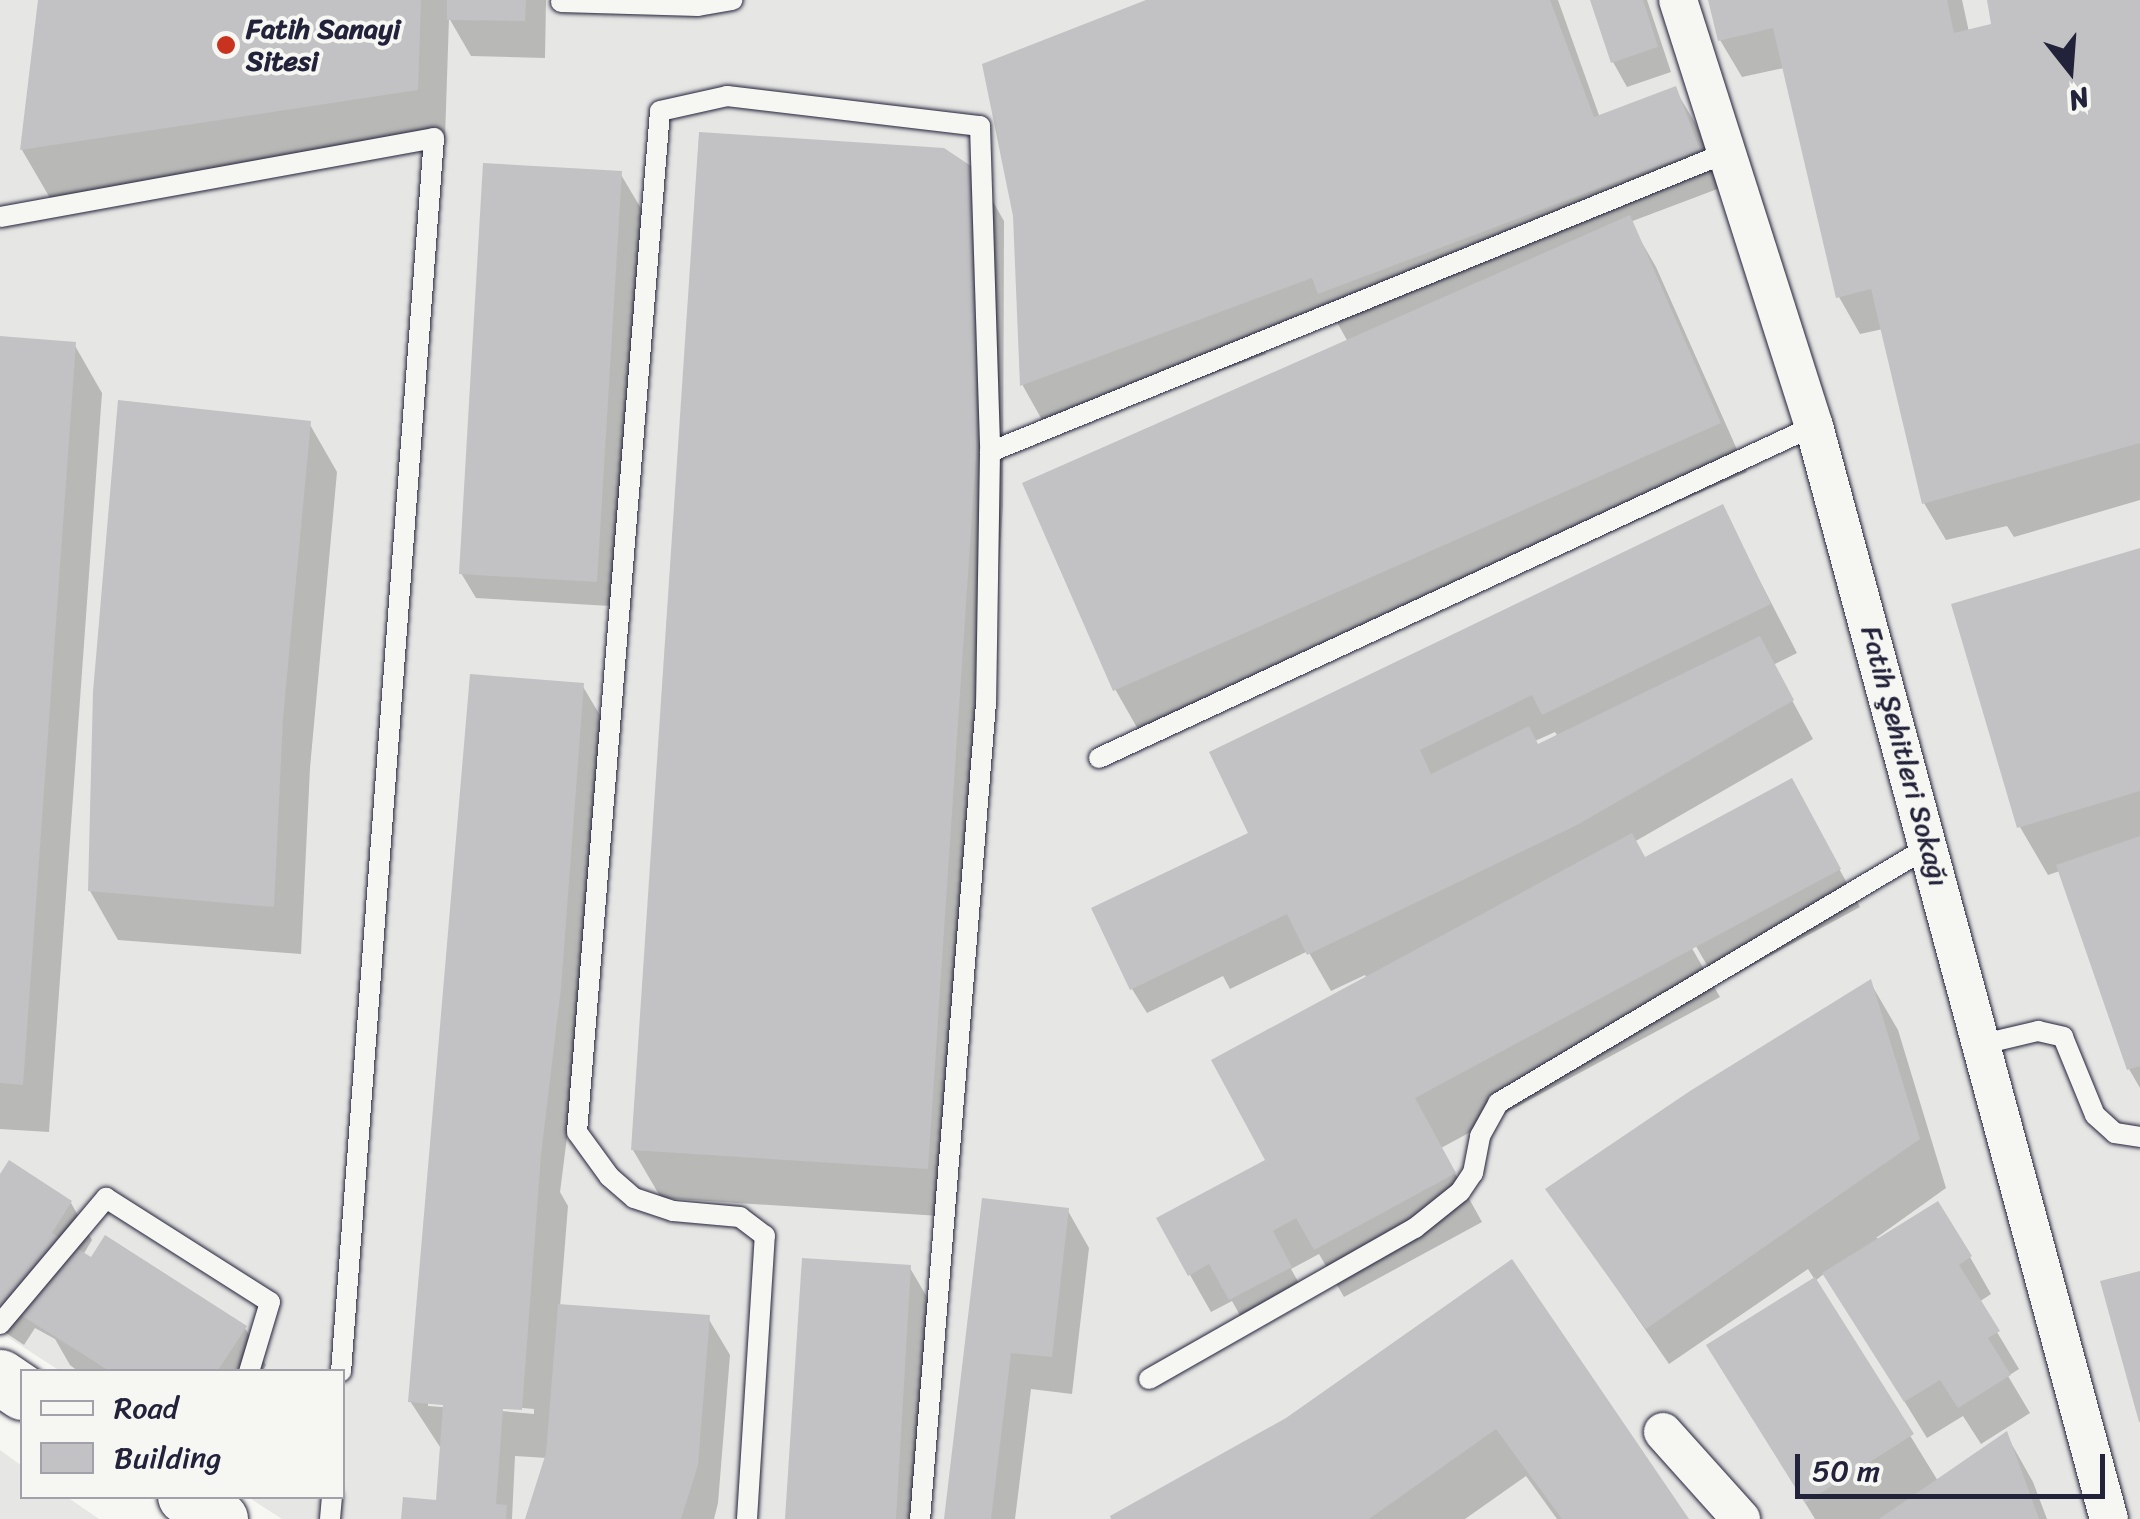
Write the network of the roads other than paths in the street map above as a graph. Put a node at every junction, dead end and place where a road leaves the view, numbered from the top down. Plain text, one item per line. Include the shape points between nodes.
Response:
1 (732, 0) edge
2 (1678, 0) edge
3 (561, 2) edge
4 (1728, 152) junction
5 (0, 217) edge
6 (1814, 426) junction
7 (990, 452) junction
8 (1099, 758) dead end
9 (1930, 846) junction
10 (1983, 1044) junction
11 (2140, 1137) edge
12 (0, 1324) edge
13 (250, 1369) edge
14 (341, 1369) edge
15 (1149, 1380) dead end
16 (1663, 1432) dead end
17 (747, 1519) edge
18 (920, 1519) edge
19 (1740, 1519) edge
20 (2109, 1519) edge

1 - 3 lane via 698,6
2 - 4 street, Fatih Şehitleri Sokağı
4 - 6 street, Fatih Şehitleri Sokağı
4 - 7 lane
5 - 14 lane via 434,138
6 - 8 lane
6 - 9 street, Fatih Şehitleri Sokağı
7 - 17 lane via 980,126 726,96 660,111 576,1132 634,1198 673,1211 740,1216 765,1236
7 - 18 lane via 986,704
9 - 10 street, Fatih Şehitleri Sokağı
9 - 15 lane via 1498,1103 1466,1182 1415,1228
10 - 11 lane via 2038,1030 2063,1037 2095,1115 2115,1132
10 - 20 street, Fatih Şehitleri Sokağı
12 - 13 lane via 106,1198 270,1302
16 - 19 street

